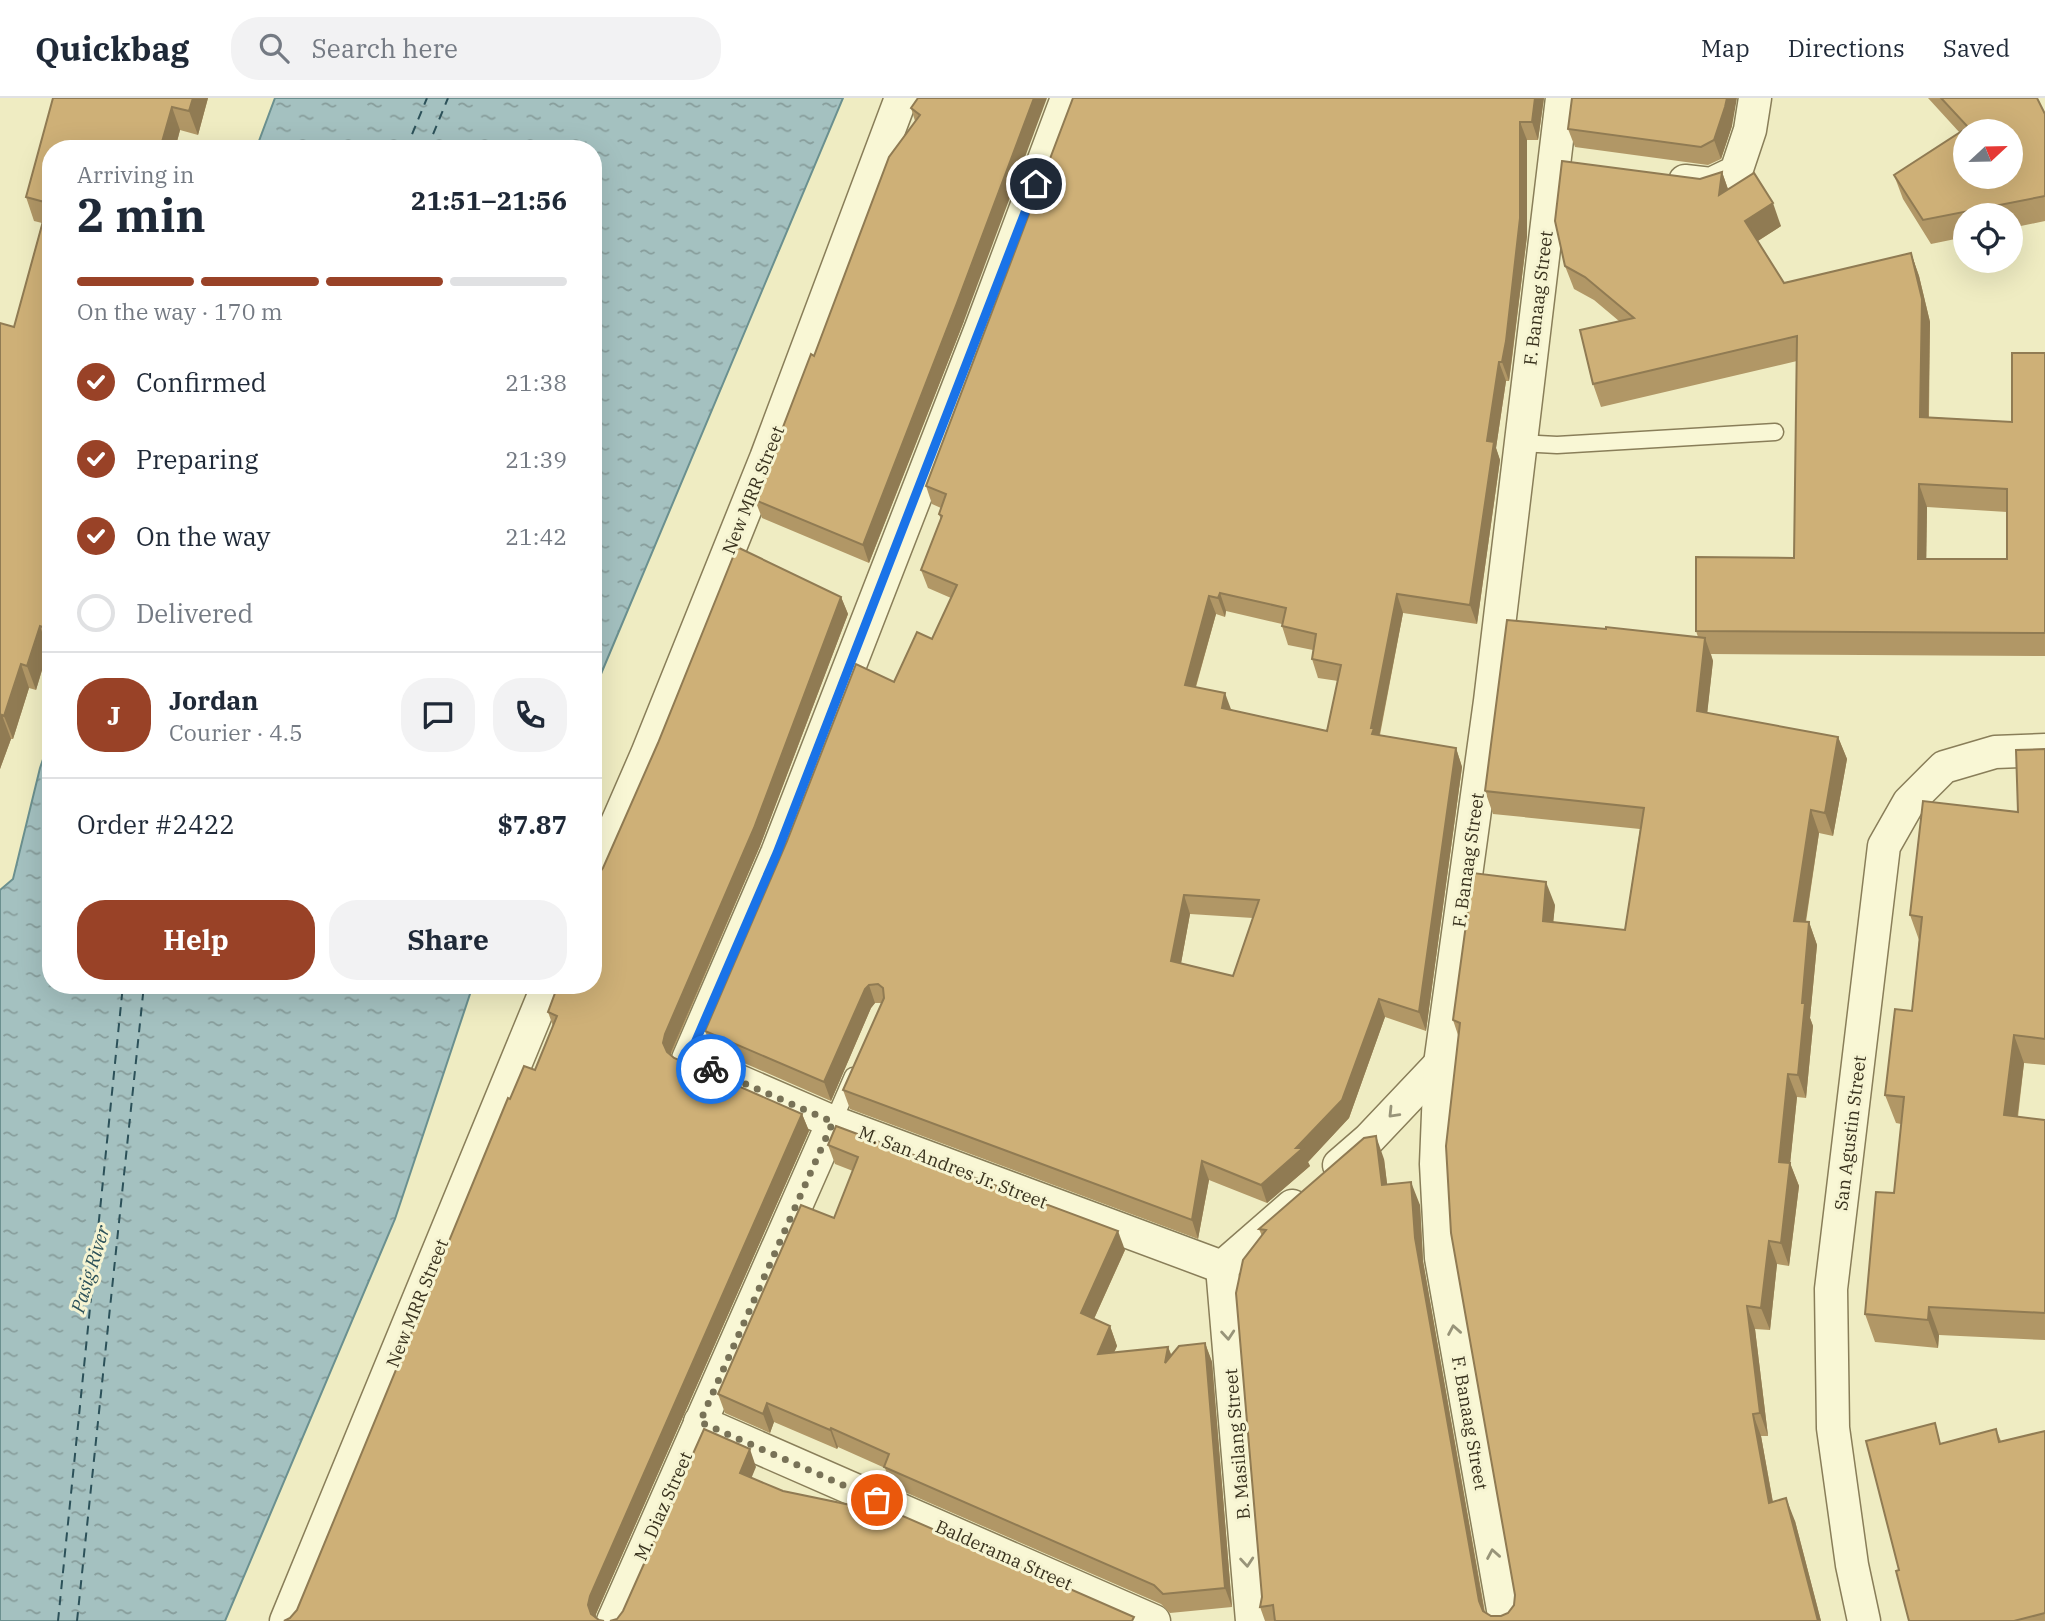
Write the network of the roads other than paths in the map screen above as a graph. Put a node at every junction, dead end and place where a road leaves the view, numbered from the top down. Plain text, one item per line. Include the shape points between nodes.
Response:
1 (901, 98) edge
2 (1067, 98) edge
3 (1562, 98) edge
4 (1755, 98) edge
5 (1659, 177) edge
6 (1775, 432) dead end
7 (1521, 443) junction
8 (2045, 750) edge
9 (602, 857) edge
10 (544, 994) edge
11 (860, 1061) edge
12 (1440, 1064) junction
13 (833, 1122) junction
14 (1222, 1268) junction
15 (700, 1422) junction
16 (286, 1621) edge
17 (613, 1621) edge
18 (1154, 1621) edge
19 (1252, 1621) edge
20 (1504, 1621) edge
21 (1864, 1621) edge

1 - 9 street, New MRR Street via 766,458
2 - 13 street, M. San Andres Jr. Street via 777,853 688,1059
3 - 7 street, F. Banaag Street via 1567,165
4 - 5 street via 1736,172 1712,184
6 - 7 lane via 1557,445
7 - 12 street, F. Banaag Street
8 - 21 street, San Agustin Street via 1995,752 1944,767 1909,802 1884,846 1830,1289 1833,1429
10 - 16 street, New MRR Street
11 - 13 lane
12 -> 14 street via 1369,1139
20 -> 12 street, F. Banaag Street via 1441,1258 1436,1164
13 - 14 street, M. San Andres Jr. Street
13 - 15 street, M. Diaz Street
14 -> 19 street, B. Masilang Street
15 - 17 street, M. Diaz Street
15 - 18 street, Balderama Street

